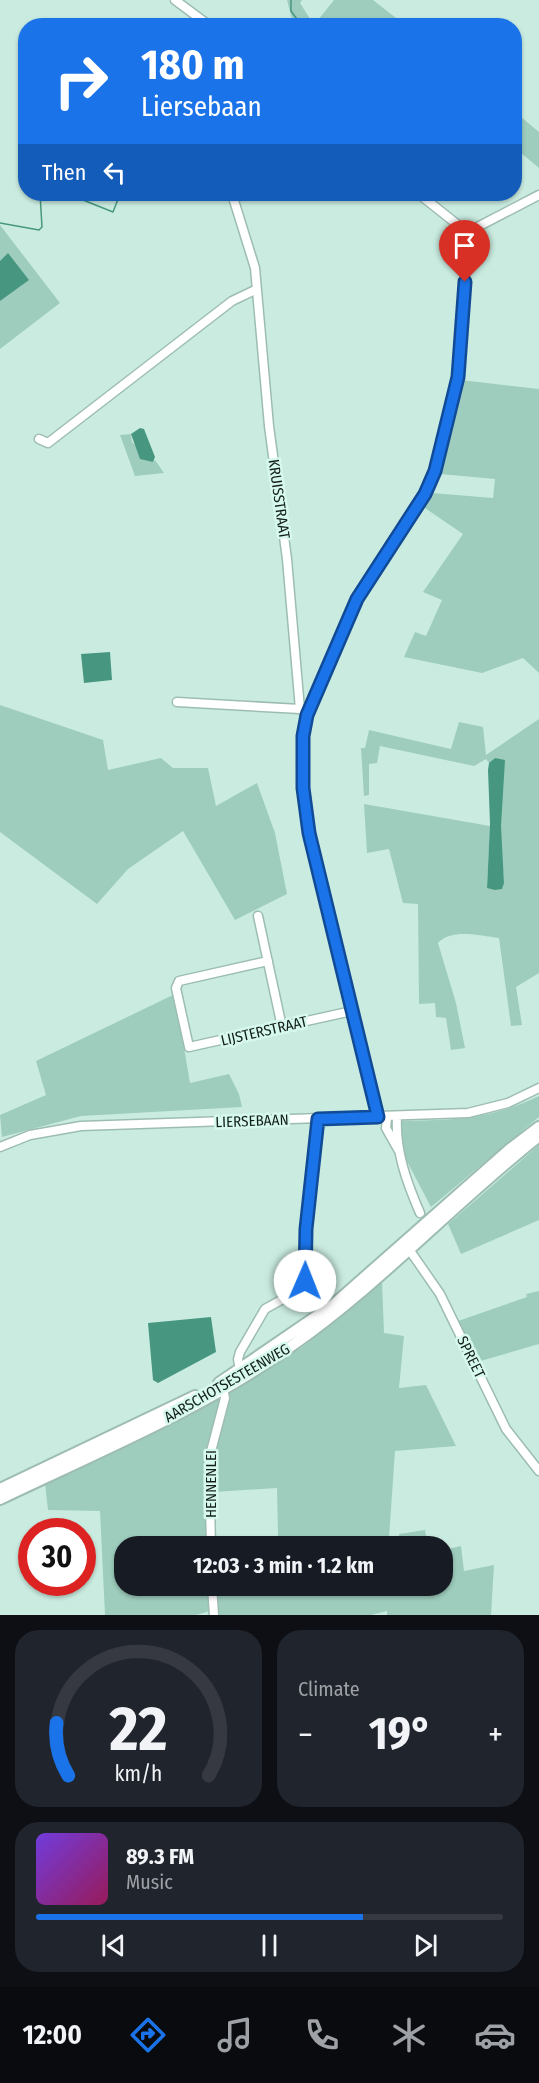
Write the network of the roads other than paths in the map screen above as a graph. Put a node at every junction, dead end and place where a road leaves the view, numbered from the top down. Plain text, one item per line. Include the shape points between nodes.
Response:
1 (176, 0) edge
2 (200, 18) edge
3 (539, 195) edge
4 (234, 201) edge
5 (428, 201) edge
6 (464, 234) junction
7 (255, 290) junction
8 (39, 440) dead end
9 (177, 702) dead end
10 (303, 712) junction
11 (258, 916) dead end
12 (268, 962) junction
13 (352, 1011) junction
14 (282, 1027) junction
15 (539, 1088) edge
16 (387, 1118) junction
17 (318, 1119) junction
18 (539, 1127) edge
19 (539, 1136) edge
20 (0, 1147) edge
21 (420, 1213) dead end
22 (407, 1246) junction
23 (240, 1370) junction
24 (223, 1388) junction
25 (539, 1471) edge
26 (0, 1489) edge
27 (0, 1498) edge
28 (212, 1536) edge
29 (213, 1596) edge
30 (214, 1615) edge

1 - 2 street
3 - 6 street
4 - 7 street, KRUISSTRAAT via 255,268
5 - 6 street
6 - 10 street via 468,253 460,366 438,462 425,494 357,599
7 - 8 street via 232,301 48,443
7 - 10 street, KRUISSTRAAT
9 - 10 street
10 - 13 street, KRUISSTRAAT via 307,825
11 - 12 street
12 - 14 street
12 - 14 street, LIJSTERSTRAAT via 179,981 176,988 189,1047
13 - 14 street, LIJSTERSTRAAT
13 - 16 street, KRUISSTRAAT
15 - 16 street, LIERSEBAAN via 508,1103 468,1113
16 - 17 street, LIERSEBAAN
16 - 21 street
17 - 20 street, LIERSEBAAN via 81,1126 30,1135
17 - 23 street via 306,1229 305,1281 299,1290 262,1312 240,1352
18 - 22 main road, AARSCHOTSESTEENWEG via 510,1149
19 - 22 main road, AARSCHOTSESTEENWEG
22 - 23 main road, AARSCHOTSESTEENWEG via 333,1305
22 - 24 main road, AARSCHOTSESTEENWEG via 360,1292 298,1341
22 - 25 street, SPREET via 440,1294 506,1429
23 - 26 main road, AARSCHOTSESTEENWEG via 165,1412
24 - 27 main road, AARSCHOTSESTEENWEG
24 - 28 street, HENNENLEI via 225,1398 209,1459
29 - 30 street

